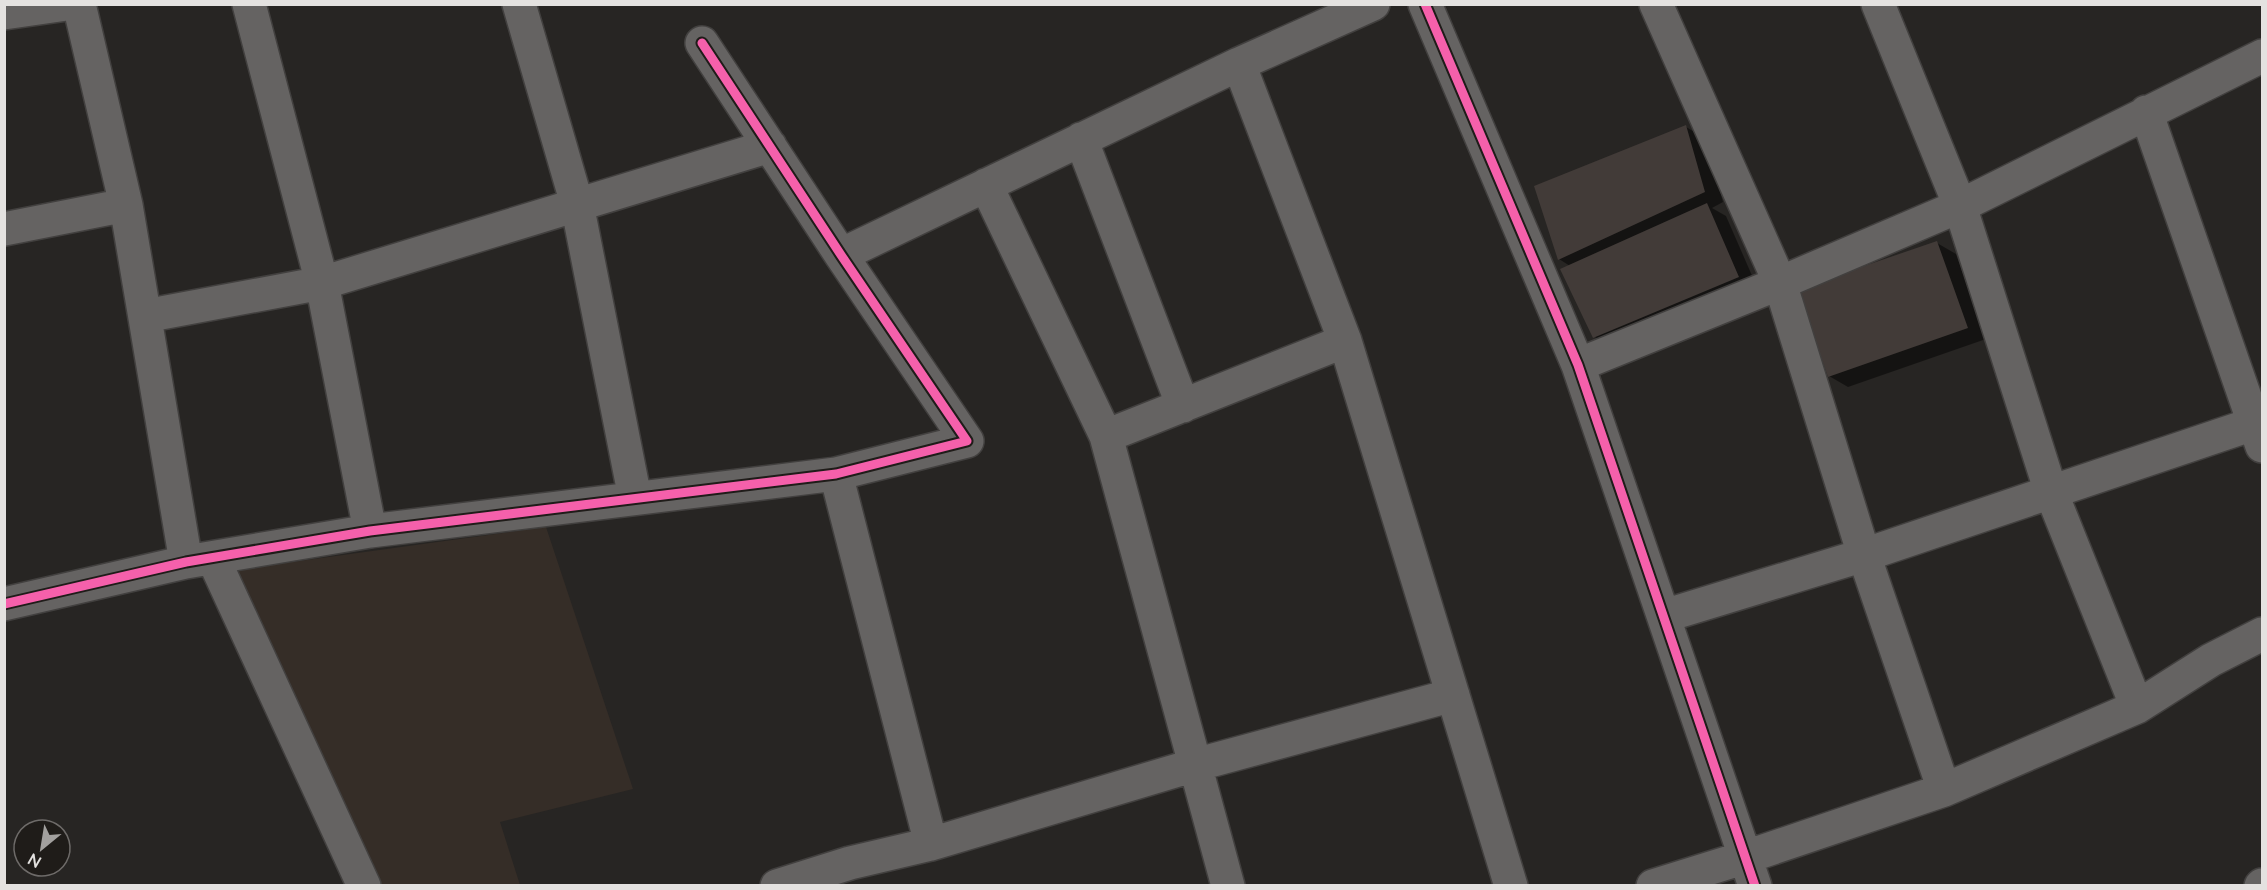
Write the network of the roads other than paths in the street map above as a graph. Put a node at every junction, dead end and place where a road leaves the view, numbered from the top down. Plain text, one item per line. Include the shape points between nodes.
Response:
1 (67, 4) edge
2 (79, 4) edge
3 (249, 4) edge
4 (519, 4) edge
5 (1373, 4) edge
6 (1425, 4) edge
7 (1656, 4) edge
8 (1878, 4) edge
9 (4, 13) edge
10 (702, 43) dead end
11 (2262, 56) edge
12 (1239, 64) junction
13 (2146, 112) junction
14 (1081, 139) junction
15 (770, 146) junction
16 (986, 185) junction
17 (577, 204) junction
18 (126, 205) junction
19 (1960, 206) junction
20 (4, 229) edge
21 (841, 255) junction
22 (322, 283) junction
23 (1780, 283) junction
24 (145, 316) junction
25 (1345, 341) junction
26 (1578, 365) junction
27 (1183, 406) junction
28 (2260, 430) edge
29 (1106, 436) junction
30 (836, 474) junction
31 (2051, 492) junction
32 (635, 498) junction
33 (370, 531) junction
34 (1864, 555) junction
35 (200, 560) junction
36 (4, 604) edge
37 (1664, 616) junction
38 (2262, 634) edge
39 (1454, 695) junction
40 (2137, 707) junction
41 (1195, 765) junction
42 (1944, 790) junction
43 (931, 844) junction
44 (1751, 871) edge
45 (853, 874) edge
46 (364, 885) edge
47 (777, 885) edge
48 (1228, 885) edge
49 (1511, 885) edge
50 (1653, 885) edge

1 - 9 street
2 - 18 street
3 - 22 street
4 - 17 street
5 - 12 street
6 - 26 street
7 - 23 street
8 - 19 street
10 - 15 street
11 - 13 street
12 - 14 street
12 - 25 street
13 - 19 street
13 - 28 street
14 - 16 street
14 - 27 street
15 - 17 street
15 - 21 street
16 - 21 street
16 - 29 street
17 - 22 street
17 - 32 street
18 - 20 street
18 - 24 street
19 - 23 street
19 - 31 street
21 - 30 street via 967,441
22 - 24 street
22 - 33 street
23 - 26 street
23 - 34 street
24 - 35 street
25 - 27 street
25 - 39 street
26 - 37 street
27 - 29 street
28 - 31 street
29 - 41 street
30 - 32 street
30 - 43 street
31 - 34 street
31 - 40 street
32 - 33 street
33 - 35 street
34 - 37 street
34 - 42 street
35 - 36 street
35 - 46 street
37 - 44 street
38 - 40 street via 2211,660
39 - 41 street
39 - 49 street
40 - 42 street
41 - 43 street
41 - 48 street
42 - 44 street
43 - 45 street
44 - 50 street
45 - 47 street

